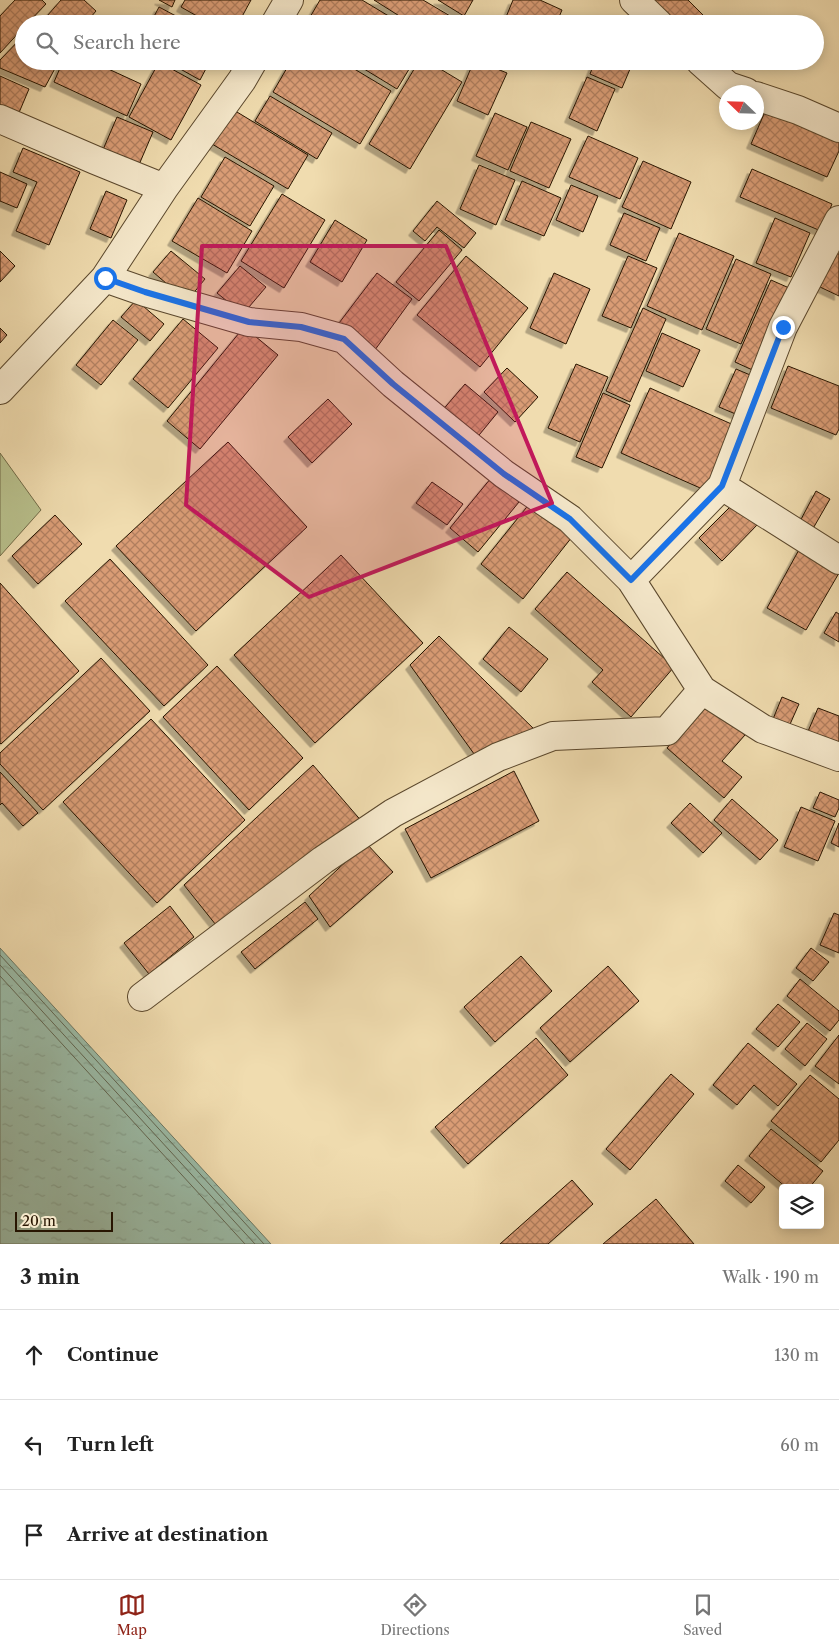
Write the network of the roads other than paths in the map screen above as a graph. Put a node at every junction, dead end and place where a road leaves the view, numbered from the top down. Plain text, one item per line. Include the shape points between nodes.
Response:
1 (289, 0) edge
2 (634, 0) edge
3 (280, 15) edge
4 (650, 15) edge
5 (248, 70) edge
6 (710, 70) edge
7 (727, 85) edge
8 (764, 99) edge
9 (0, 119) edge
10 (839, 128) edge
11 (164, 188) junction
12 (839, 220) edge
13 (105, 278) junction
14 (0, 390) edge
15 (722, 486) junction
16 (839, 560) edge
17 (631, 580) junction
18 (702, 690) junction
19 (839, 757) edge
20 (142, 997) dead end

1 - 3 street
2 - 4 street
5 - 11 street
6 - 7 street
8 - 10 street
9 - 11 street
11 - 13 street
12 - 15 street via 783,327
13 - 14 street
13 - 17 street via 249,322 301,327 344,339 393,384 504,474 570,519
15 - 16 street
15 - 17 street
17 - 18 street
18 - 19 street via 764,729
18 - 20 street via 667,731 553,736 498,757 392,813 323,860

